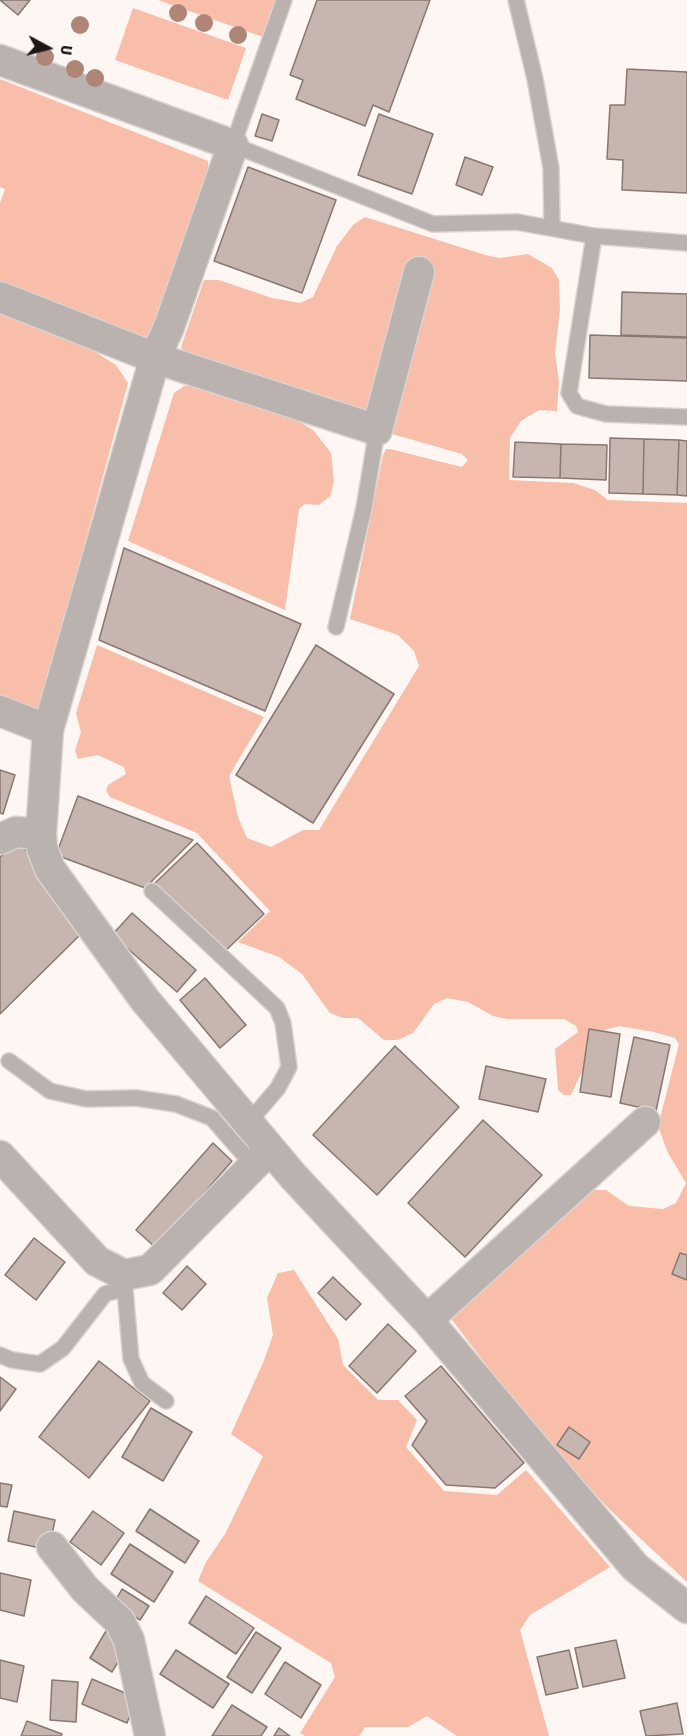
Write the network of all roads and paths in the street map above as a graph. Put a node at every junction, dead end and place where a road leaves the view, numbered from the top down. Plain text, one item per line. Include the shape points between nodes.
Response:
1 (284, 0) edge
2 (516, 0) edge
3 (0, 60) edge
4 (232, 146) junction
5 (552, 227) junction
6 (594, 236) junction
7 (687, 243) edge
8 (419, 272) dead end
9 (0, 297) edge
10 (155, 358) junction
11 (687, 417) edge
12 (377, 430) junction
13 (336, 627) dead end
14 (0, 711) edge
15 (48, 730) junction
16 (41, 834) junction
17 (0, 839) edge
18 (152, 891) dead end
19 (9, 1060) dead end
20 (248, 1122) junction
21 (645, 1122) dead end
22 (0, 1156) edge
23 (262, 1157) junction
24 (125, 1281) junction
25 (427, 1320) junction
26 (0, 1354) edge
27 (166, 1401) dead end
28 (52, 1547) dead end
29 (687, 1608) edge
30 (150, 1736) edge

1 - 4 lane
2 - 5 lane via 551,168
3 - 4 street
4 - 5 lane via 433,224 517,222
4 - 10 street
5 - 6 lane
6 - 7 lane
6 - 11 lane via 570,393 577,406 606,414
8 - 12 street
9 - 10 street
10 - 12 street
10 - 15 street
12 - 13 lane via 364,508
14 - 15 street
15 - 16 street
16 - 17 street via 16,832
16 - 20 street via 50,869 146,1000
18 - 20 lane via 277,1008 284,1023 289,1066 278,1088
19 - 23 lane via 50,1091 86,1099 136,1098 176,1104 212,1118
20 - 23 street
21 - 25 street
22 - 24 street via 97,1261
23 - 24 street via 150,1270
23 - 25 street
24 - 26 lane via 105,1294 63,1348 40,1364
24 - 27 lane via 131,1359 142,1383
25 - 29 street via 635,1567
28 - 30 street via 85,1589 120,1622 129,1640

